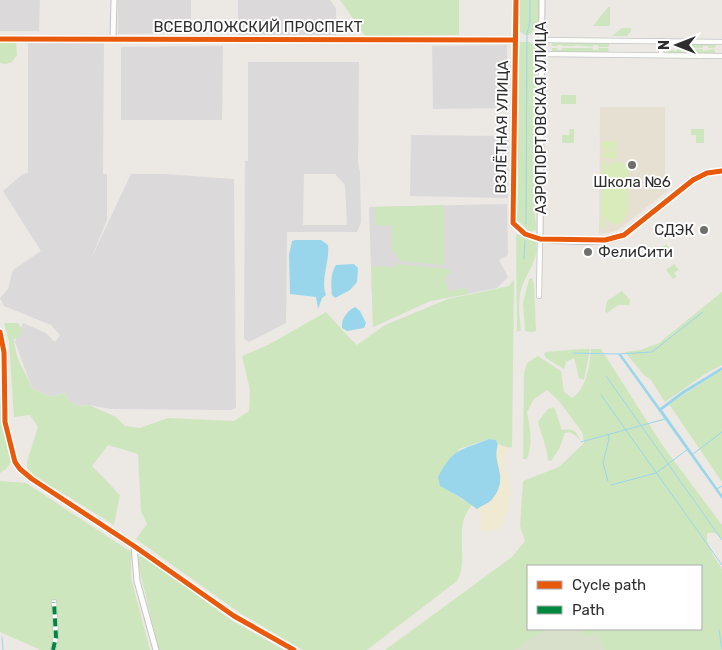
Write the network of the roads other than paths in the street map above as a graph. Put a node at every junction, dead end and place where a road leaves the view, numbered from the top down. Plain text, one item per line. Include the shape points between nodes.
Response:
1 (114, 0) edge
2 (516, 0) edge
3 (542, 0) edge
4 (0, 39) edge
5 (113, 39) junction
6 (515, 40) junction
7 (541, 40) junction
8 (662, 41) junction
9 (722, 42) edge
10 (541, 54) junction
11 (662, 55) junction
12 (722, 56) edge
13 (722, 172) edge
14 (540, 239) junction
15 (539, 296) dead end
16 (0, 332) edge
17 (2, 363) edge
18 (134, 546) junction
19 (54, 602) dead end
20 (53, 650) edge
21 (156, 650) edge
22 (294, 650) edge

1 - 5 street
2 - 6 street, ВЗЛЁТНАЯ УЛИЦА
3 - 7 street, АЭРОПОРТОВСКАЯ УЛИЦА
4 - 5 street, ВСЕВОЛОЖСКИЙ ПРОСПЕКТ
5 - 6 street, ВСЕВОЛОЖСКИЙ ПРОСПЕКТ
6 - 14 street, ВЗЛЁТНАЯ УЛИЦА via 513,223 525,234
7 - 8 street
7 - 10 street, АЭРОПОРТОВСКАЯ УЛИЦА
8 - 9 street
8 - 11 street
10 - 11 street
10 - 14 street, АЭРОПОРТОВСКАЯ УЛИЦА
11 - 12 street
13 - 14 street via 707,173 693,180 616,239
14 - 15 street, АЭРОПОРТОВСКАЯ УЛИЦА
16 - 17 street
17 - 18 street via 5,422 12,455 20,469
18 - 21 street via 137,581
18 - 22 street via 234,616
19 - 20 street via 56,637

